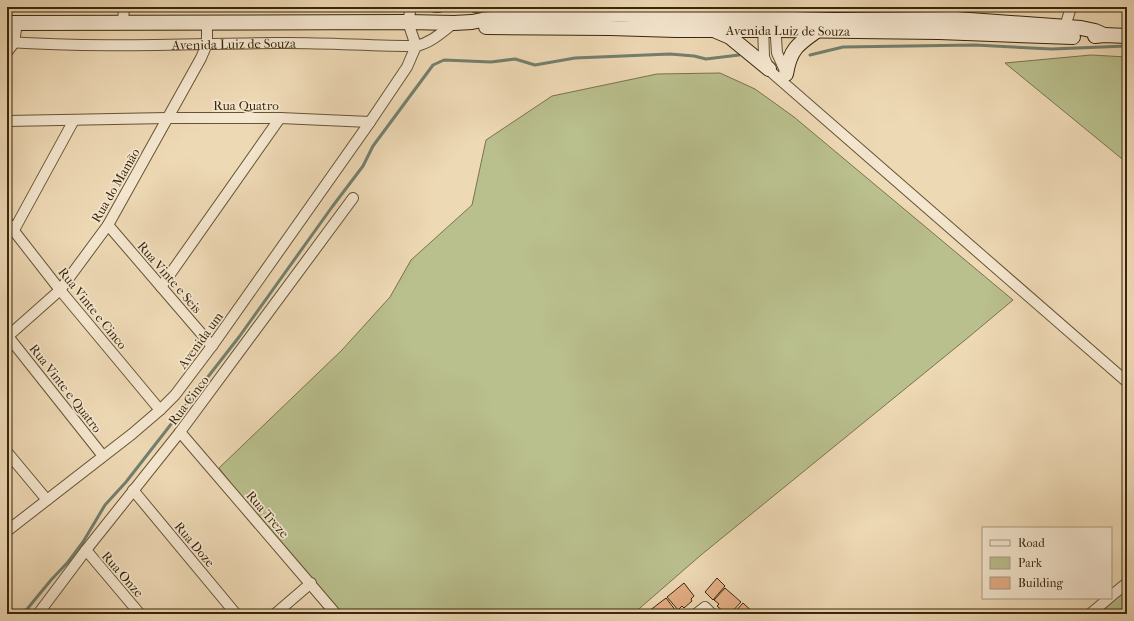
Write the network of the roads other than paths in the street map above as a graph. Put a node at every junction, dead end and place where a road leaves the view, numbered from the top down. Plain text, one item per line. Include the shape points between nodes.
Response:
1 (124, 7) edge
2 (411, 7) edge
3 (436, 7) edge
4 (439, 7) edge
5 (475, 7) edge
6 (678, 7) edge
7 (1071, 7) edge
8 (693, 13) edge
9 (12, 22) edge
10 (123, 22) junction
11 (207, 22) junction
12 (408, 22) junction
13 (472, 22) junction
14 (454, 24) junction
15 (769, 24) junction
16 (1065, 27) junction
17 (712, 29) junction
18 (818, 30) junction
19 (1104, 34) junction
20 (1127, 36) edge
21 (11, 42) edge
22 (207, 44) junction
23 (416, 46) junction
24 (7, 52) edge
25 (769, 69) junction
26 (786, 74) junction
27 (810, 105) junction
28 (167, 118) junction
29 (280, 118) junction
30 (74, 120) junction
31 (7, 121) edge
32 (370, 122) junction
33 (353, 198) dead end
34 (7, 222) edge
35 (108, 225) junction
36 (14, 230) junction
37 (161, 287) junction
38 (60, 290) junction
39 (7, 336) edge
40 (212, 346) junction
41 (1127, 382) edge
42 (160, 410) junction
43 (180, 432) junction
44 (7, 452) edge
45 (103, 456) junction
46 (133, 490) junction
47 (47, 500) junction
48 (7, 531) edge
49 (86, 550) junction
50 (311, 583) junction
51 (1127, 583) edge
52 (1112, 595) edge
53 (1108, 599) edge
54 (40, 613) edge
55 (140, 614) edge
56 (236, 614) edge
57 (275, 614) edge
58 (336, 614) edge
59 (696, 614) edge
60 (712, 614) edge
61 (1090, 614) edge

1 - 10 street
2 - 12 street
3 - 4 street
5 - 6 street
7 - 16 street
8 - 13 main road, Avenida Luiz de Souza via 571,14
8 - 15 main road, Avenida Luiz de Souza
9 - 10 main road, Avenida Luiz de Souza
9 - 21 street
10 - 11 main road, Avenida Luiz de Souza
11 - 12 main road, Avenida Luiz de Souza
11 - 22 street, Rua do Mamão
12 - 14 main road, Avenida Luiz de Souza
12 - 23 street
13 - 14 main road, Avenida Luiz de Souza
13 - 17 main road, Avenida Luiz de Souza via 486,27
14 - 23 street, Avenida Luiz de Souza via 433,39
15 - 16 main road, Avenida Luiz de Souza via 834,20 956,19
15 - 17 main road, Avenida Luiz de Souza
15 - 18 main road, Avenida Luiz de Souza
15 - 25 street via 764,57
15 - 26 street
16 - 19 main road, Avenida Luiz de Souza
17 - 25 main road via 730,37
18 - 19 main road, Avenida Luiz de Souza via 1077,37
18 - 26 main road via 796,47
19 - 20 main road, Avenida Luiz de Souza
21 - 22 street, Avenida Luiz de Souza via 105,45
21 - 24 street
22 - 23 street, Avenida Luiz de Souza
22 - 28 street, Rua do Mamão
23 - 32 street via 407,67
25 - 27 street
26 - 27 street
27 - 41 street
28 - 29 street, Rua Quatro
28 - 30 street, Rua Quatro
28 - 35 street, Rua do Mamão
29 - 32 street, Rua Quatro
29 - 37 street
30 - 31 street, Rua Quatro
30 - 36 street
32 - 40 street, Avenida um
33 - 43 street, Rua Cinco
34 - 36 street, Rua Vinte e Cinco
35 - 37 street, Rua Vinte e Seis
35 - 38 street, Rua do Mamão
36 - 38 street, Rua Vinte e Cinco
37 - 40 street, Rua Vinte e Seis
38 - 39 street, Rua do Mamão
38 - 42 street, Rua Vinte e Cinco
39 - 45 street, Rua Vinte e Quatro
40 - 42 street, Avenida um via 189,378
42 - 45 street, Avenida um
43 - 46 street, Rua Cinco
43 - 50 street, Rua Treze
44 - 47 street
45 - 47 street, Avenida um
46 - 49 street, Rua Cinco
46 - 56 street, Rua Doze
47 - 48 street, Avenida um
49 - 54 street, Rua Cinco
49 - 55 street, Rua Onze
50 - 57 street
50 - 58 street, Rua Treze
51 - 52 street
53 - 61 street
59 - 60 street via 705,607

